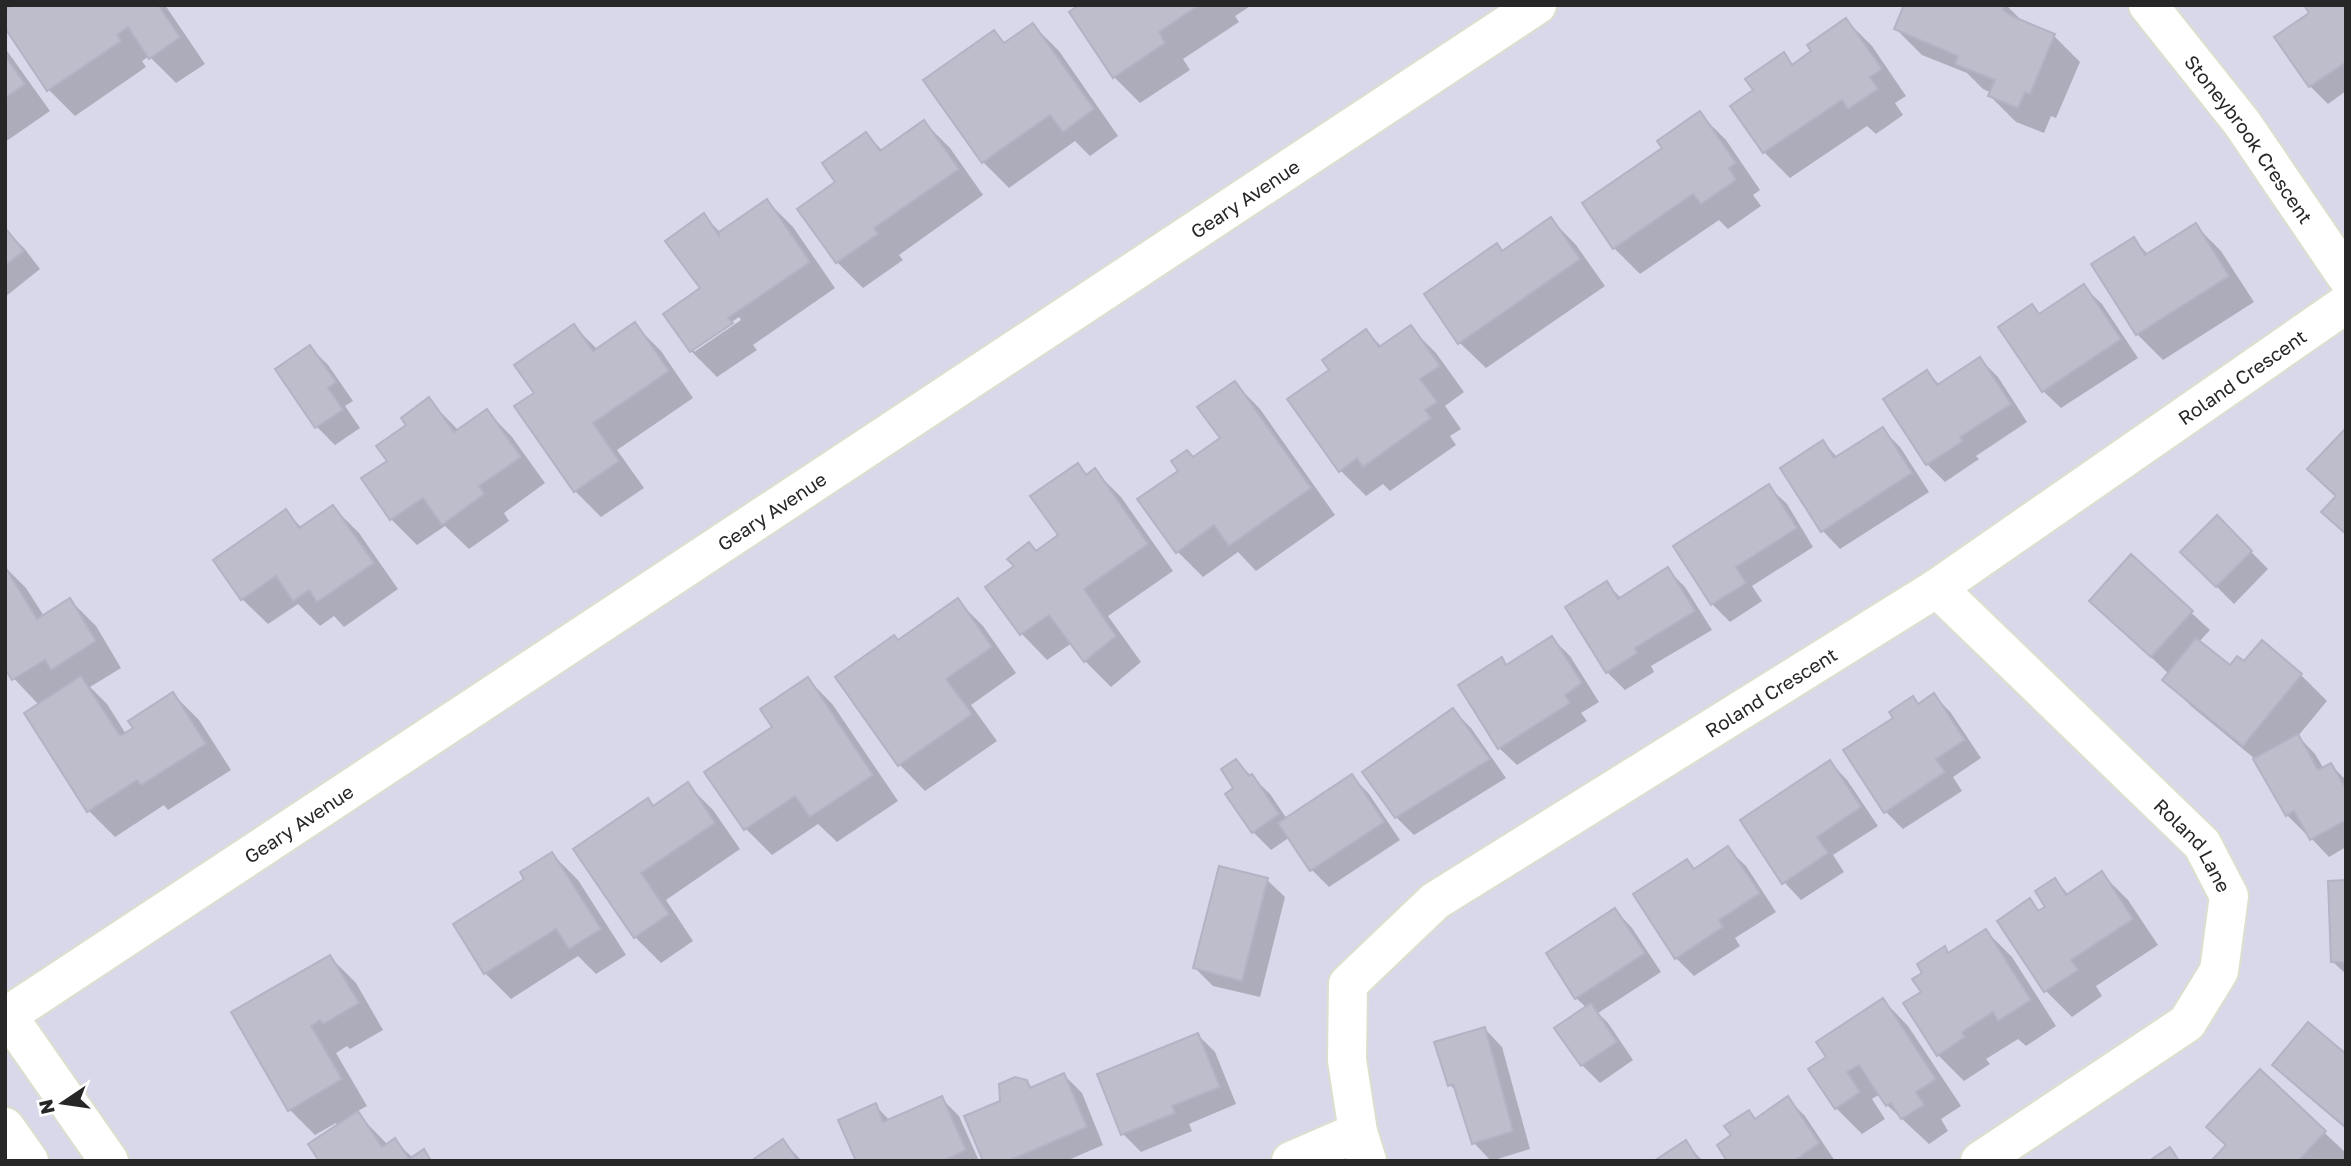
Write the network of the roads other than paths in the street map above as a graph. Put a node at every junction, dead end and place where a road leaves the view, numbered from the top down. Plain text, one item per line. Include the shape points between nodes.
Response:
1 (1537, 5) edge
2 (2148, 5) edge
3 (2346, 276) edge
4 (2346, 304) edge
5 (1937, 588) junction
6 (6, 1014) edge
7 (5, 1127) edge
8 (1362, 1146) edge
9 (29, 1161) edge
10 (109, 1161) edge
11 (1292, 1161) edge
12 (1980, 1161) edge

1 - 6 street, Geary Avenue
2 - 3 street, Stoneybrook Crescent via 2242,122
4 - 5 street, Roland Crescent
5 - 8 street, Roland Crescent via 1434,901 1348,984 1347,1060
5 - 12 street, Roland Lane via 2202,845 2229,896 2219,971 2187,1023
6 - 10 street
7 - 9 street
8 - 11 street

